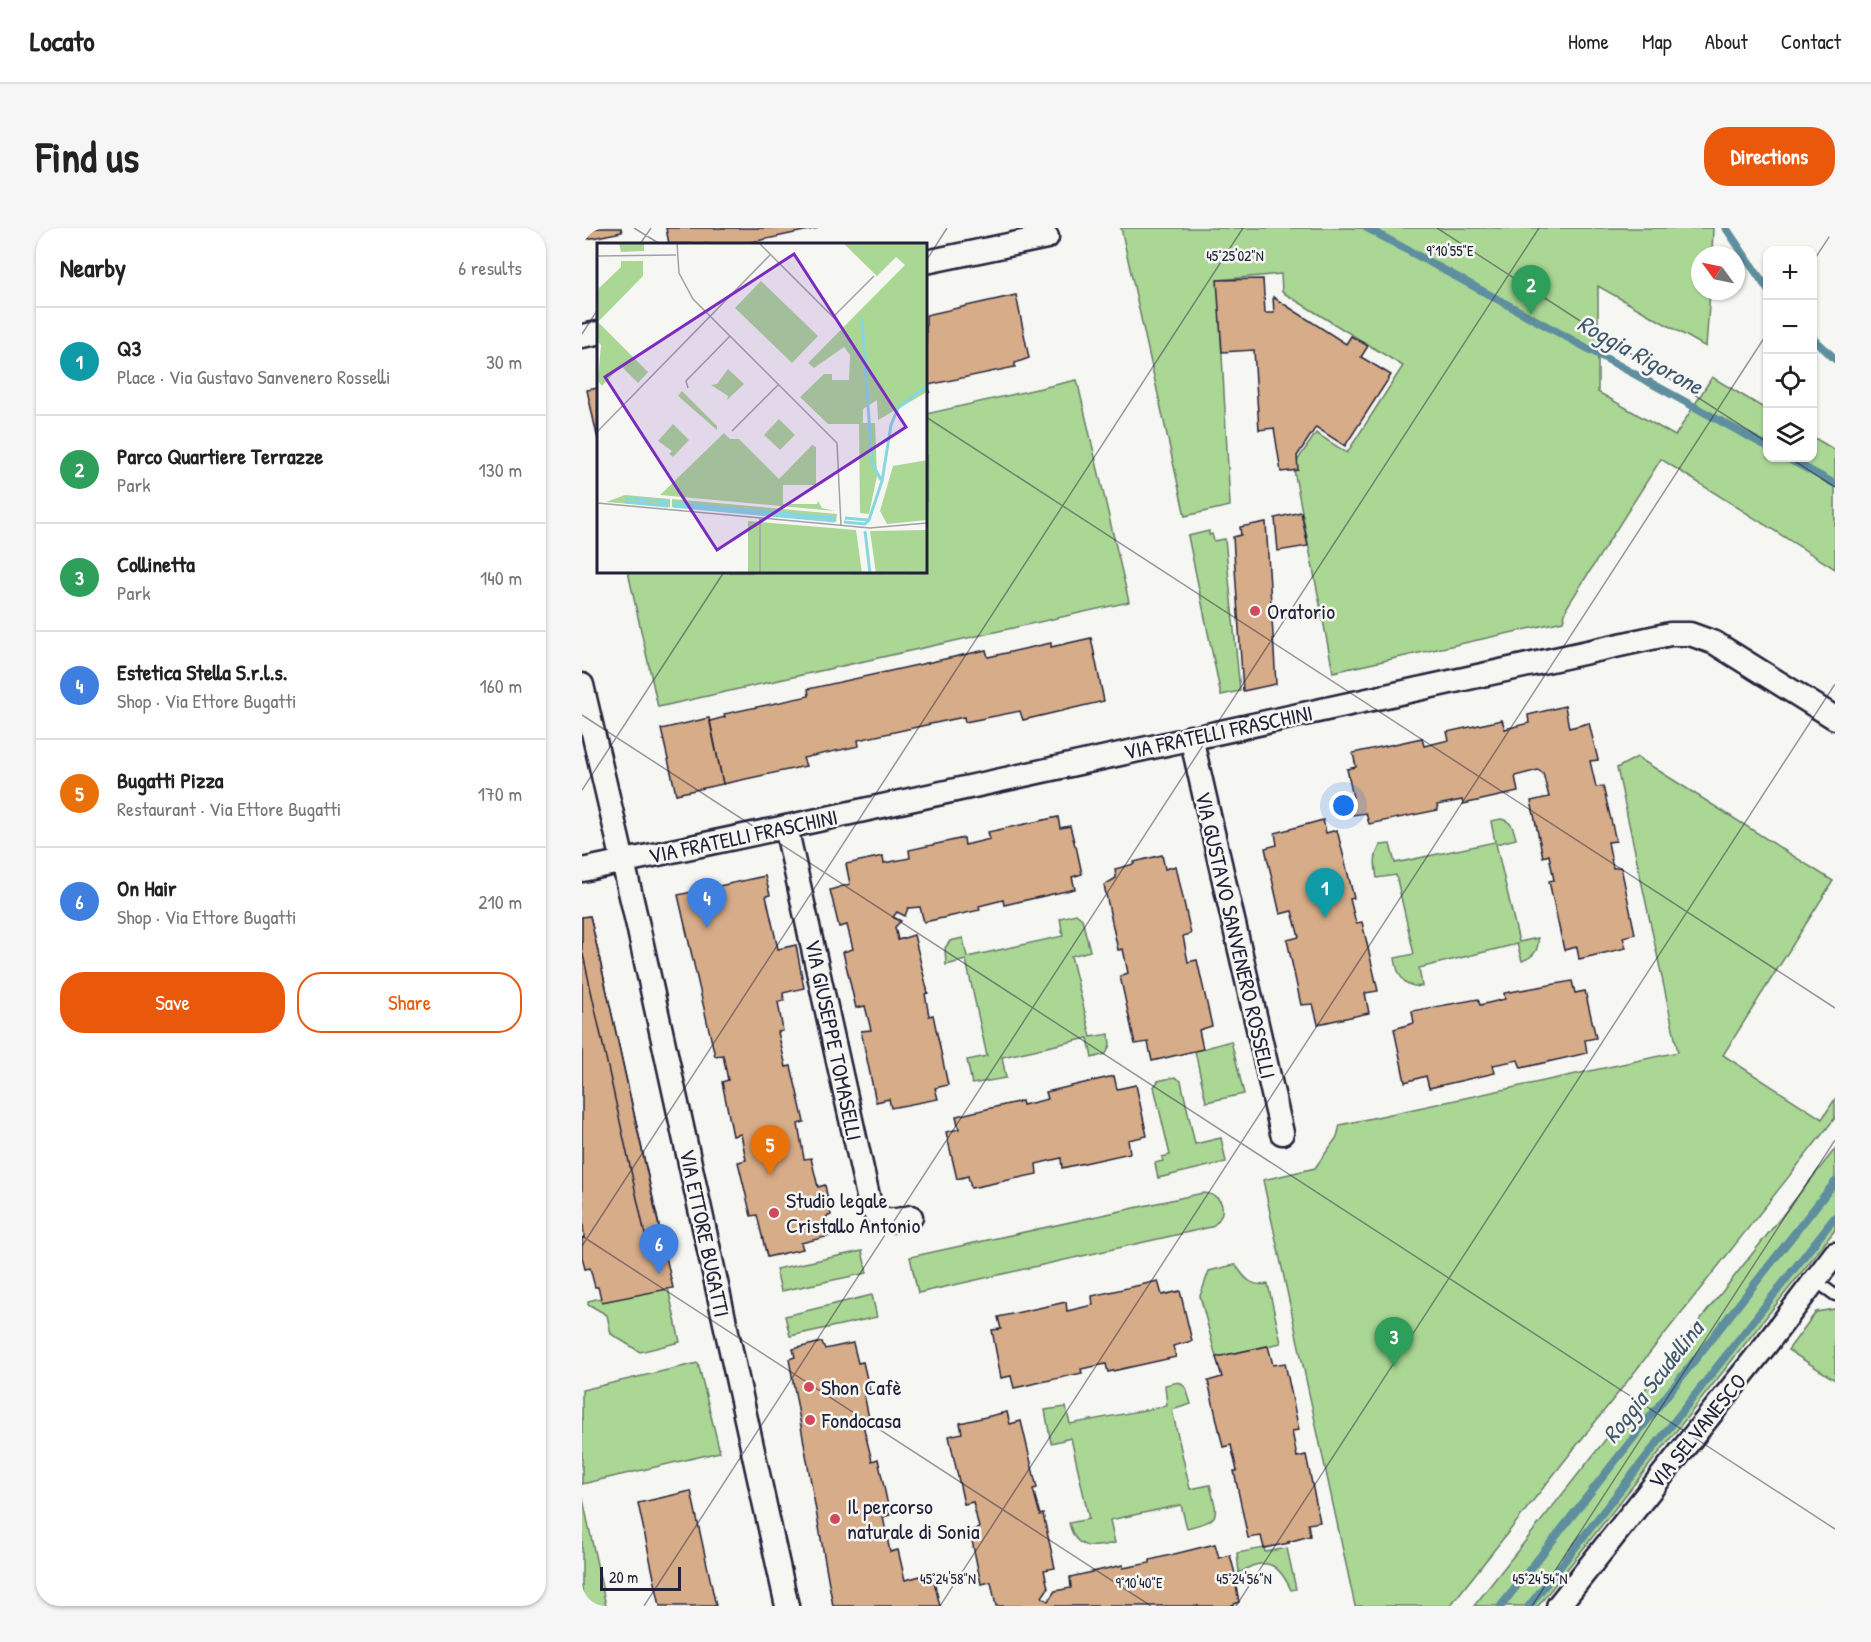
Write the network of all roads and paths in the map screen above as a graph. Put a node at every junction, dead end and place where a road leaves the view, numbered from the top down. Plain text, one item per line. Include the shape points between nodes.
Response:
1 (1036, 235) edge
2 (927, 262) edge
3 (597, 333) edge
4 (582, 336) edge
5 (582, 685) edge
6 (1835, 718) edge
7 (1191, 738) junction
8 (786, 827) junction
9 (622, 861) junction
10 (582, 870) edge
11 (1282, 1133) dead end
12 (911, 1217) dead end
13 (1835, 1254) edge
14 (1814, 1280) junction
15 (1835, 1295) edge
16 (787, 1606) edge
17 (1558, 1606) edge

1 - 2 street
3 - 4 street
5 - 9 street, VIA ETTORE BUGATTI
6 - 7 street, VIA FRATELLI FRASCHINI via 1715,643 1690,634 1670,634
7 - 8 street, VIA FRATELLI FRASCHINI
7 - 11 street, VIA GUSTAVO SANVENERO ROSSELLI
8 - 9 street, VIA FRATELLI FRASCHINI
8 - 12 street, VIA GIUSEPPE TOMASELLI via 870,1205 874,1213 887,1221
9 - 10 street, VIA FRATELLI FRASCHINI
9 - 16 street, VIA ETTORE BUGATTI
13 - 14 street, VIA SELVANESCO
14 - 15 lane
14 - 17 street, VIA SELVANESCO

